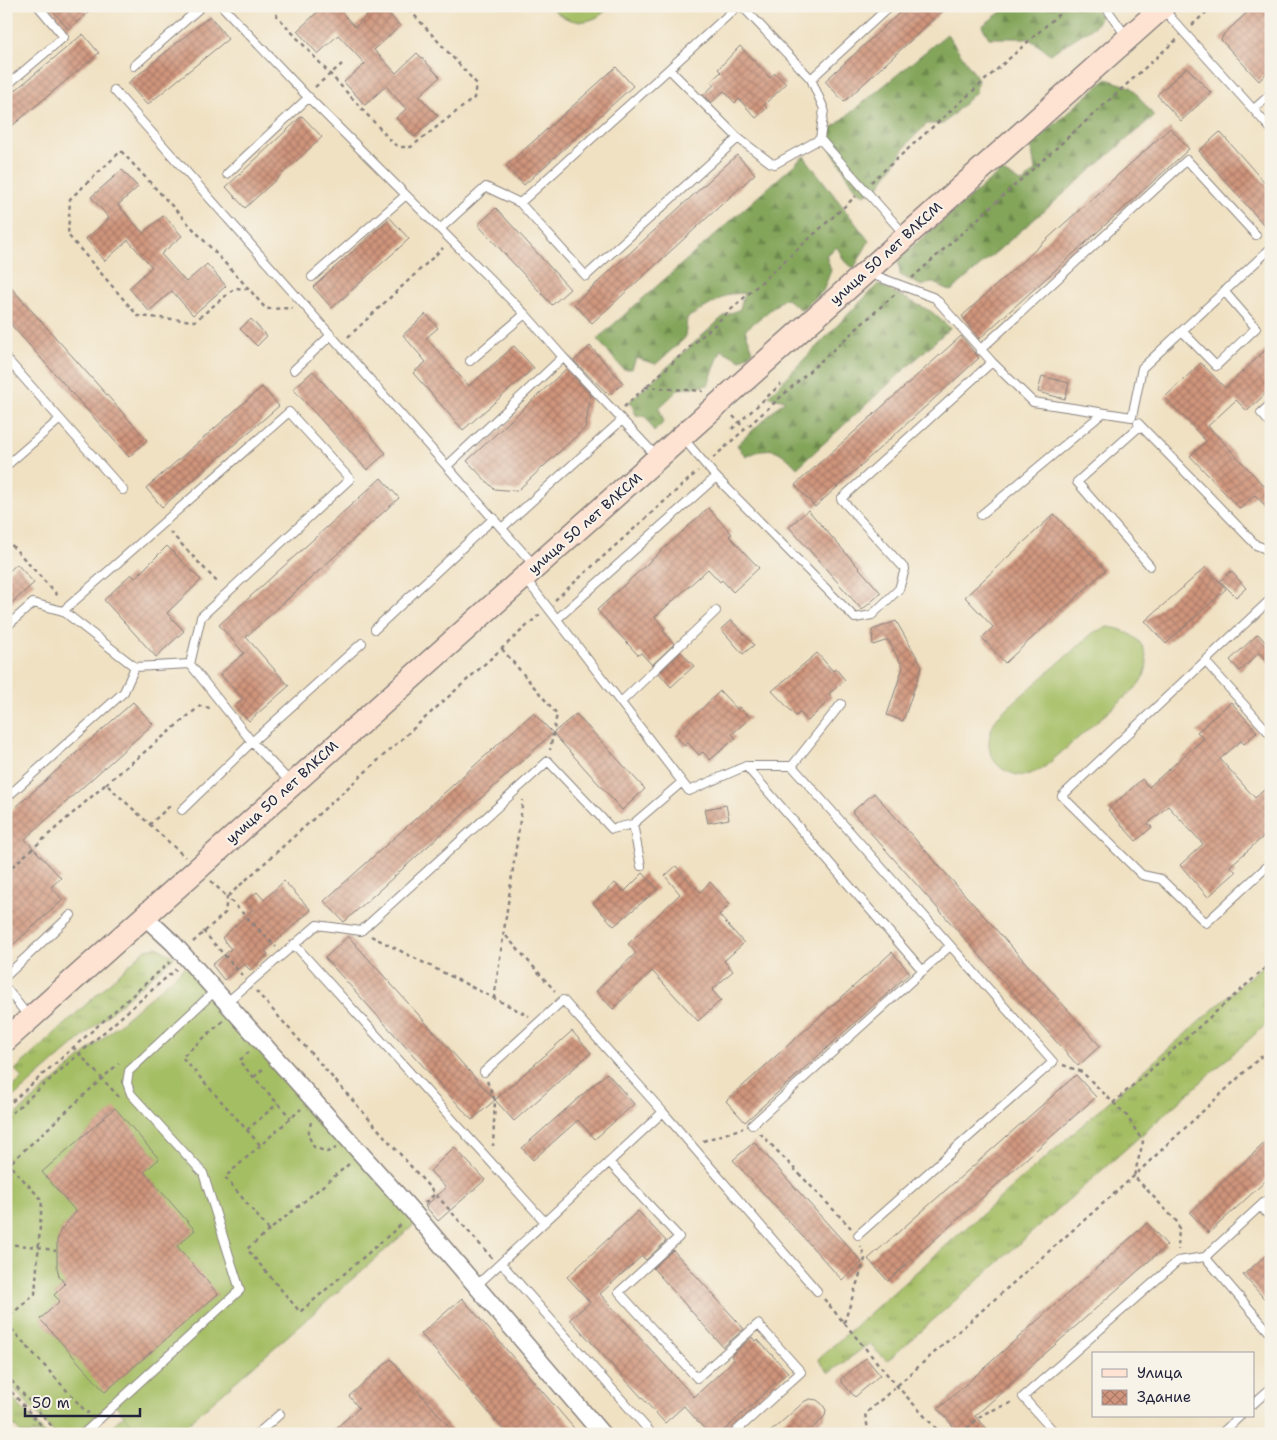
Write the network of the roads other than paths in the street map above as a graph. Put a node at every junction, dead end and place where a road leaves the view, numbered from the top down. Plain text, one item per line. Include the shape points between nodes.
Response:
1 (38, 6) edge
2 (202, 6) edge
3 (222, 6) edge
4 (738, 6) edge
5 (742, 6) edge
6 (890, 6) edge
7 (1105, 6) edge
8 (1163, 7) edge
9 (1128, 38) junction
10 (134, 66) dead end
11 (669, 69) junction
12 (811, 79) junction
13 (6, 86) edge
14 (114, 90) dead end
15 (1271, 94) edge
16 (307, 96) junction
17 (1254, 109) junction
18 (1271, 129) edge
19 (738, 138) junction
20 (820, 139) junction
21 (227, 174) dead end
22 (406, 195) junction
23 (520, 203) junction
24 (441, 228) junction
25 (905, 235) junction
26 (1256, 235) dead end
27 (1271, 248) edge
28 (865, 272) junction
29 (312, 277) dead end
30 (1224, 291) junction
31 (526, 314) junction
32 (1182, 331) junction
33 (331, 335) junction
34 (980, 350) junction
35 (563, 357) junction
36 (6, 358) edge
37 (470, 361) dead end
38 (992, 362) junction
39 (294, 370) dead end
40 (1271, 404) edge
41 (1103, 413) junction
42 (619, 417) junction
43 (1132, 417) junction
44 (60, 419) junction
45 (1271, 424) edge
46 (1140, 426) junction
47 (682, 436) junction
48 (658, 458) junction
49 (6, 466) edge
50 (447, 466) junction
51 (716, 477) junction
52 (123, 490) dead end
53 (981, 515) dead end
54 (494, 518) junction
55 (502, 528) junction
56 (1271, 551) edge
57 (1150, 566) dead end
58 (530, 571) junction
59 (1271, 599) edge
60 (65, 609) junction
61 (716, 611) dead end
62 (557, 619) junction
63 (6, 627) edge
64 (375, 629) dead end
65 (362, 643) dead end
66 (1205, 661) junction
67 (190, 664) junction
68 (136, 667) junction
69 (621, 702) junction
70 (841, 704) dead end
71 (1271, 736) edge
72 (252, 742) junction
73 (746, 766) junction
74 (792, 766) junction
75 (682, 782) junction
76 (291, 784) junction
77 (6, 798) edge
78 (182, 810) dead end
79 (633, 824) junction
80 (1271, 863) edge
81 (641, 866) dead end
82 (71, 915) dead end
83 (145, 917) junction
84 (294, 944) junction
85 (950, 946) junction
86 (923, 971) junction
87 (6, 976) edge
88 (6, 988) edge
89 (221, 997) junction
90 (30, 1019) junction
91 (6, 1040) edge
92 (484, 1072) road end
93 (663, 1112) junction
94 (752, 1125) road end
95 (608, 1162) junction
96 (1271, 1196) edge
97 (1260, 1206) junction
98 (1271, 1218) edge
99 (545, 1222) junction
100 (858, 1235) road end
101 (1204, 1257) junction
102 (500, 1264) junction
103 (476, 1286) junction
104 (817, 1290) road end
105 (1271, 1334) edge
106 (1271, 1388) edge
107 (1254, 1403) edge
108 (280, 1414) dead end
109 (1238, 1418) edge
110 (84, 1434) edge
111 (257, 1434) edge
112 (602, 1434) edge
113 (652, 1434) edge
114 (733, 1434) edge
115 (1056, 1434) edge
116 (1221, 1434) edge

1 - 13 lane via 64,37
2 - 10 lane
3 - 16 lane
4 - 11 lane
5 - 12 lane
6 - 12 lane
7 - 9 lane
8 - 9 street, улица 50 лет ВЛКСМ
8 - 17 lane
9 - 25 street, улица 50 лет ВЛКСМ
11 - 19 lane
11 - 23 lane
12 - 20 lane via 824,109
14 - 33 lane
15 - 17 lane
16 - 21 lane
16 - 22 lane
17 - 18 lane
19 - 20 lane via 774,164
19 - 23 lane via 586,276
20 - 25 lane
22 - 24 lane
22 - 29 lane
23 - 24 lane via 486,187
24 - 31 lane
25 - 28 street, улица 50 лет ВЛКСМ
26 - 34 lane via 1187,160
27 - 30 lane
28 - 34 lane via 935,298
28 - 47 street, улица 50 лет ВЛКСМ
30 - 32 lane
30 - 32 lane via 1256,328 1216,366
31 - 35 lane
31 - 37 lane
32 - 43 lane via 1142,368
33 - 39 lane
33 - 50 lane
34 - 38 lane
35 - 42 lane
35 - 50 lane
36 - 44 lane
38 - 41 lane via 1033,402
38 - 51 lane via 841,499 905,569 899,589 872,615 855,618
40 - 45 lane via 1261,413
41 - 43 lane
41 - 53 lane
42 - 48 lane
42 - 55 lane
43 - 46 lane
44 - 49 lane
44 - 52 lane
46 - 56 lane via 1256,545
46 - 57 lane via 1076,482
47 - 48 street, улица 50 лет ВЛКСМ
47 - 51 lane
48 - 58 street, улица 50 лет ВЛКСМ
50 - 54 lane
51 - 62 lane
54 - 55 lane
54 - 64 lane
55 - 58 lane
58 - 62 lane
58 - 76 street, улица 50 лет ВЛКСМ
59 - 66 lane
60 - 63 lane via 33,603
60 - 67 lane via 289,412 350,478 202,616
60 - 68 lane
61 - 69 lane
62 - 69 lane
65 - 72 lane
66 - 71 lane
66 - 80 lane via 1062,796 1142,875 1161,879 1206,923
67 - 68 lane
67 - 72 lane
68 - 77 lane via 124,692
69 - 75 lane
70 - 74 lane
72 - 76 lane
72 - 78 lane
73 - 74 lane
73 - 75 lane via 689,791
73 - 86 lane
74 - 85 lane
75 - 79 lane
76 - 83 street, улица 50 лет ВЛКСМ
79 - 81 lane
79 - 84 lane via 612,829 548,761 361,931 317,925
82 - 87 lane
83 - 89 street via 179,963
83 - 90 street, улица 50 лет ВЛКСМ
84 - 89 lane via 249,983
84 - 99 lane
85 - 86 lane
85 - 100 lane via 1053,1062
86 - 94 lane
88 - 90 lane
89 - 103 street
89 - 110 lane via 129,1071 127,1082 131,1094 203,1173 240,1290
90 - 91 street, улица 50 лет ВЛКСМ
92 - 93 lane via 563,1000
93 - 95 lane
93 - 104 lane
95 - 99 lane
95 - 114 lane via 679,1237 619,1292 697,1378 758,1324 801,1372
96 - 97 lane
97 - 98 lane
97 - 101 lane
99 - 102 lane
101 - 105 lane
101 - 115 lane via 1178,1261 1023,1397
102 - 103 lane
102 - 113 lane
103 - 112 street
106 - 107 lane
108 - 111 lane
109 - 116 lane

